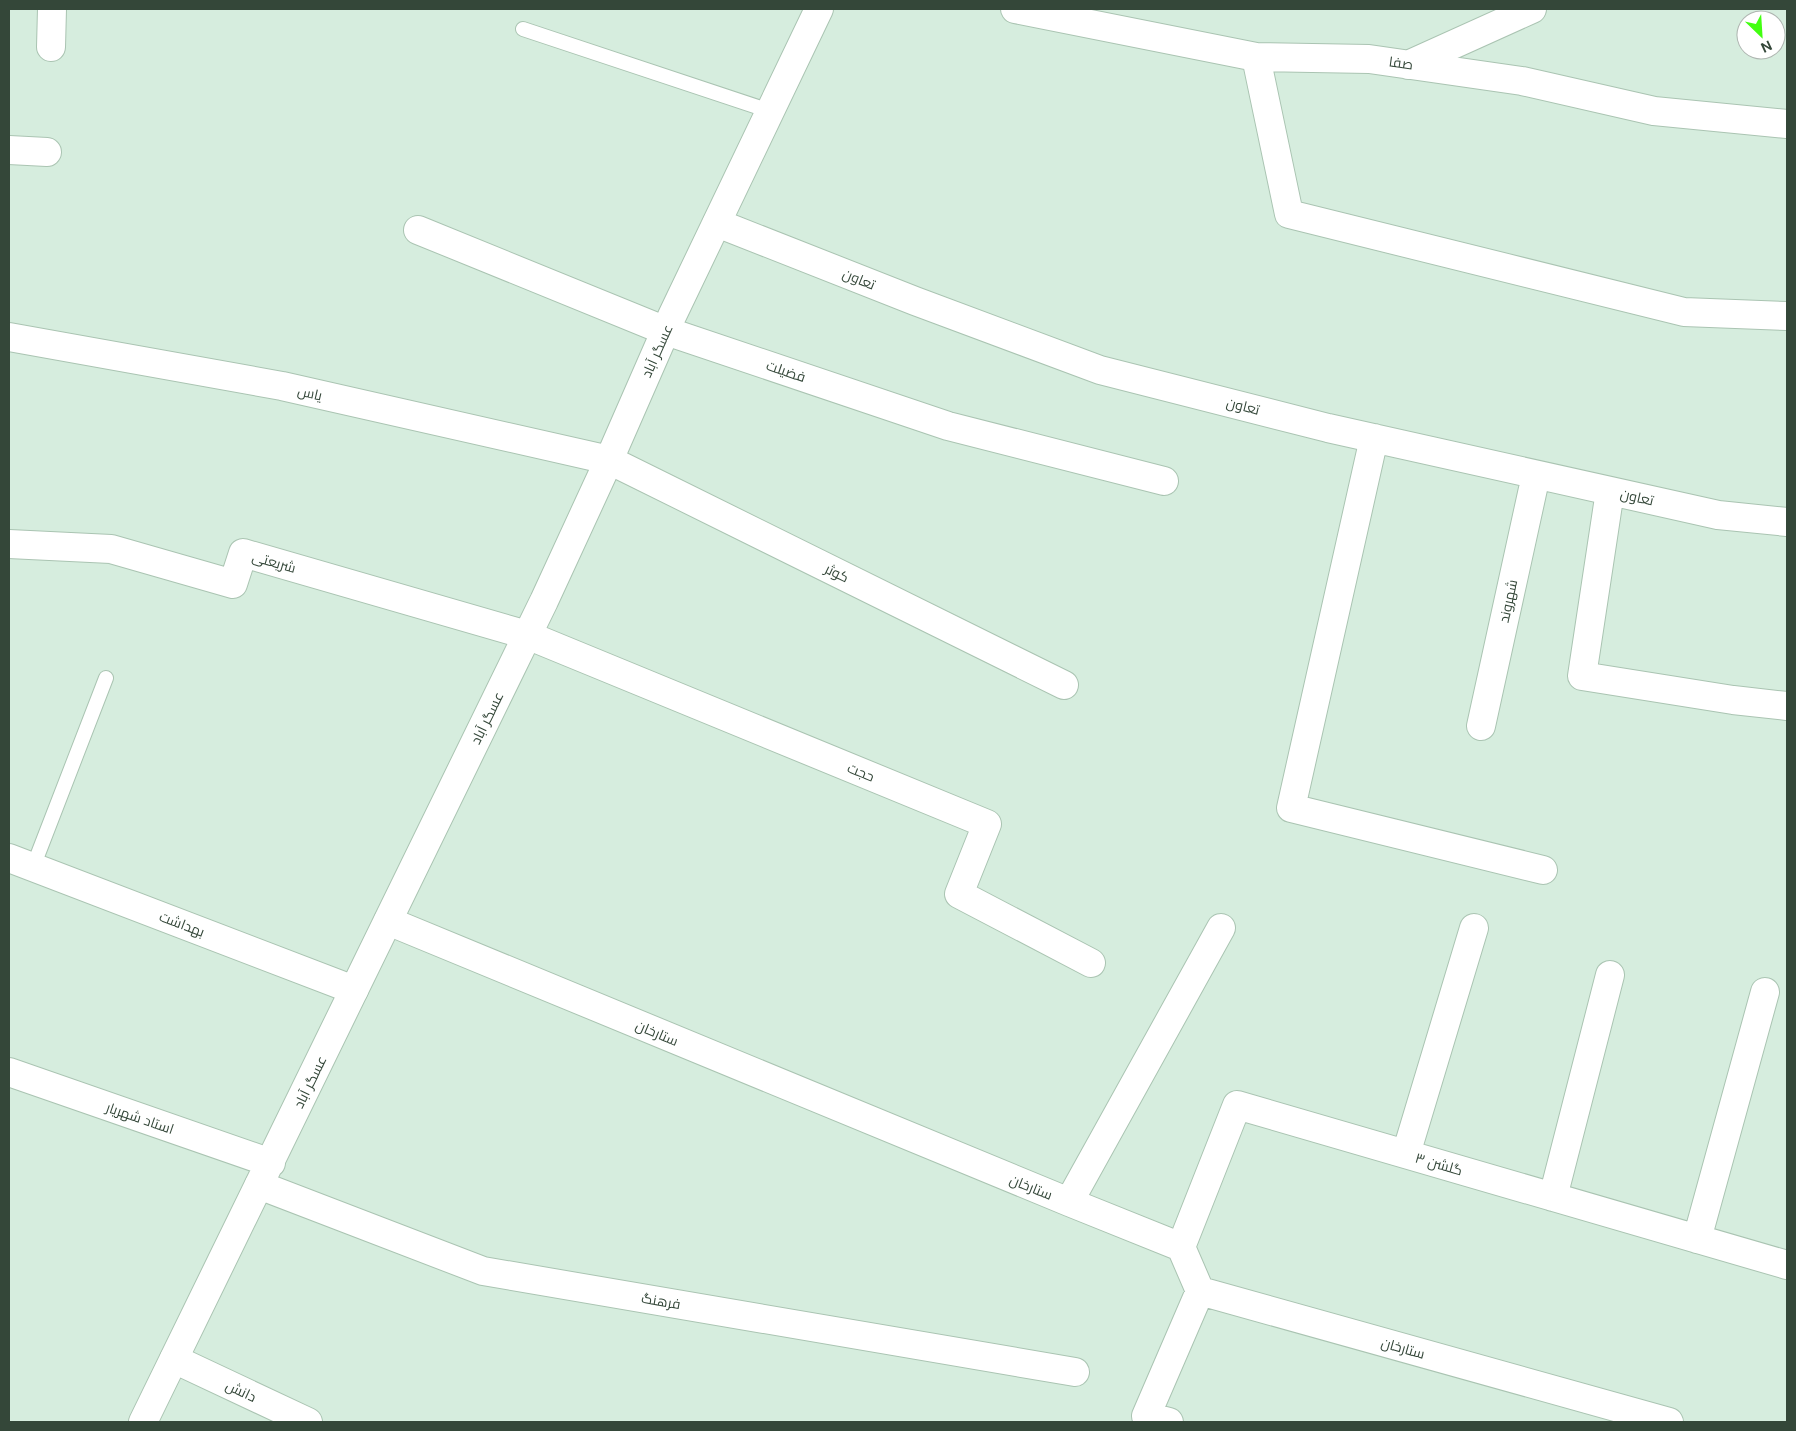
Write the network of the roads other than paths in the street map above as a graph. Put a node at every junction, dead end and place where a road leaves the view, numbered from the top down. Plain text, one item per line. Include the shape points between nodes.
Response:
1 (52, 9) edge
2 (819, 9) edge
3 (1014, 9) edge
4 (1532, 9) edge
5 (523, 29) dead end
6 (51, 47) dead end
7 (1256, 57) junction
8 (1408, 64) junction
9 (770, 111) junction
10 (1787, 124) edge
11 (9, 150) edge
12 (47, 152) dead end
13 (717, 223) junction
14 (418, 230) dead end
15 (1787, 316) edge
16 (666, 331) junction
17 (9, 338) edge
18 (1374, 438) junction
19 (609, 460) junction
20 (1536, 475) junction
21 (1164, 481) dead end
22 (1610, 491) junction
23 (1787, 522) edge
24 (9, 544) edge
25 (528, 635) junction
26 (106, 678) dead end
27 (1064, 685) dead end
28 (1787, 706) edge
29 (1481, 726) dead end
30 (21, 863) edge
31 (1543, 870) dead end
32 (388, 921) junction
33 (1220, 928) dead end
34 (1474, 928) dead end
35 (1091, 964) dead end
36 (1610, 975) dead end
37 (354, 990) junction
38 (1765, 992) dead end
39 (9, 1072) edge
40 (1406, 1154) junction
41 (265, 1174) junction
42 (1553, 1197) junction
43 (1069, 1202) junction
44 (1697, 1239) junction
45 (1181, 1247) junction
46 (1787, 1265) edge
47 (1200, 1291) junction
48 (174, 1360) junction
49 (1075, 1372) dead end
50 (143, 1422) edge
51 (308, 1422) edge
52 (1169, 1422) edge
53 (1669, 1422) edge

1 - 6 street
2 - 9 street, عسگر آباد
3 - 7 street, صفا
4 - 8 street
5 - 9 lane
7 - 8 street, صفا via 1369,59
7 - 15 street via 1290,214 1684,312
8 - 10 street, صفا via 1522,80 1654,111
9 - 13 street, عسگر آباد
11 - 12 street
13 - 16 street, عسگر آباد
13 - 18 street, تعاون via 1100,370
14 - 16 street, فضیلت
16 - 19 street, عسگر آباد
16 - 21 street, فضیلت via 948,426
17 - 19 street, یاس via 282,386
18 - 20 street, تعاون
18 - 31 street via 1291,808
19 - 25 street, عسگر آباد
19 - 27 street, کوثر
20 - 22 street, تعاون
20 - 29 street, شهروند
22 - 23 street, تعاون via 1718,516
22 - 28 street via 1582,676
24 - 25 street, شریعتی via 111,549 233,584 243,553
25 - 32 street, عسگر آباد
25 - 35 street, حجت via 987,824 959,894
26 - 30 lane
30 - 37 street, بهداشت
32 - 37 street, عسگر آباد
32 - 43 street, ستارخان
33 - 43 street
34 - 40 street
36 - 42 street
37 - 41 street, عسگر آباد
38 - 44 street
39 - 41 street, استاد شهریار
40 - 42 street, گلشن ۳
40 - 45 street, گلشن ۳ via 1237,1105
41 - 48 street, عسگر آباد
41 - 49 street, فرهنگ via 483,1271
42 - 44 street, گلشن ۳
43 - 45 street, ستارخان
44 - 46 street, گلشن ۳
45 - 47 street
47 - 52 street via 1146,1416
47 - 53 street, ستارخان
48 - 50 street, عسگر آباد
48 - 51 street, دانش

